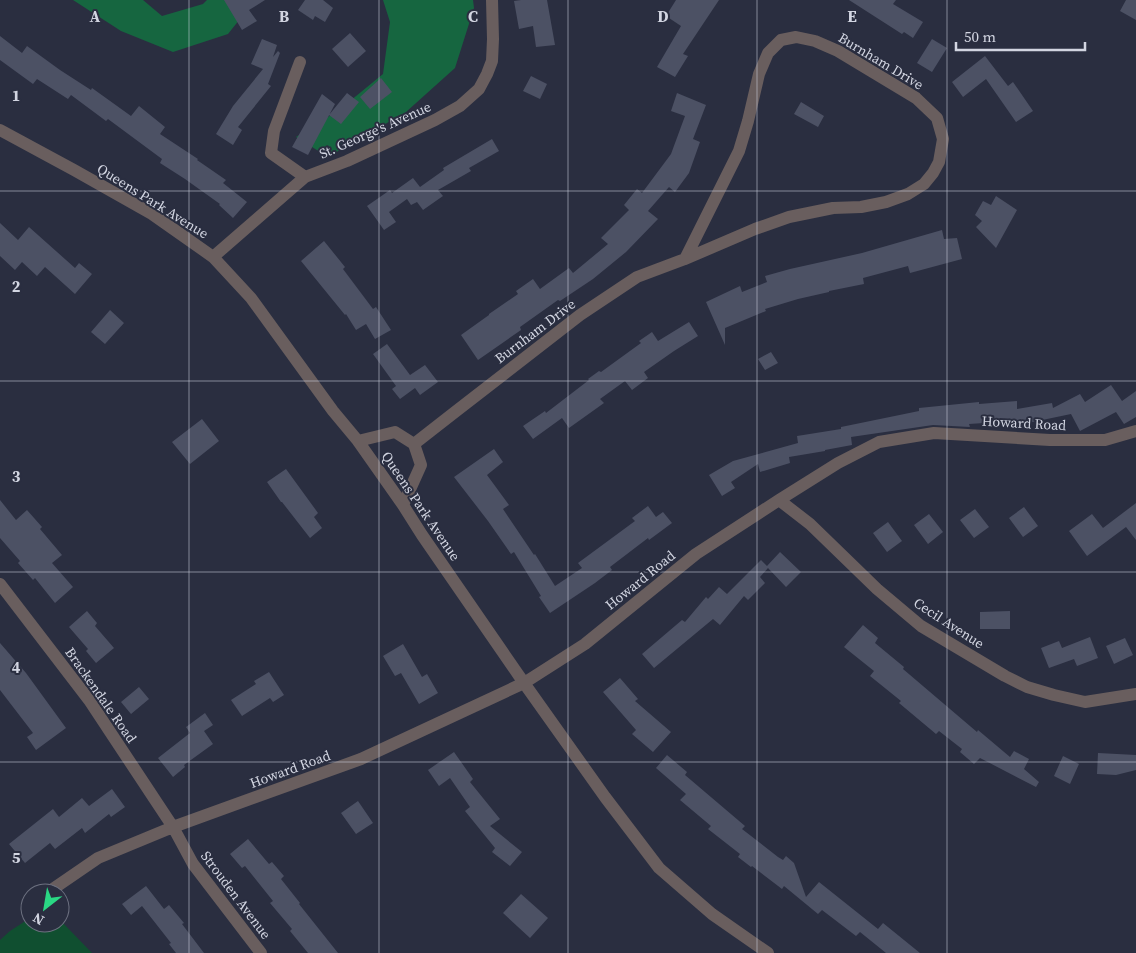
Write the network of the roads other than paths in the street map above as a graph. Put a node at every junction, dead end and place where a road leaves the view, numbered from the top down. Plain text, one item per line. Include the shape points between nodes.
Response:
1 (492, 0) edge
2 (300, 62) dead end
3 (0, 130) edge
4 (306, 177) junction
5 (213, 257) junction
6 (686, 260) junction
7 (1136, 431) edge
8 (358, 441) junction
9 (414, 444) junction
10 (779, 500) junction
11 (403, 505) junction
12 (0, 584) edge
13 (524, 684) junction
14 (1136, 694) edge
15 (173, 827) junction
16 (61, 883) edge
17 (261, 953) edge
18 (768, 953) edge

1 - 4 street, St. George's Avenue via 492,61 479,89 460,106 435,120
2 - 4 street via 274,131 272,153
3 - 5 street, Queens Park Avenue via 152,214
4 - 5 street, St. George's Avenue
5 - 8 street, Queens Park Avenue via 251,298
6 - 6 street, Burnham Drive via 739,151 759,74 768,53 781,40 796,37 838,51 916,98 937,118 942,139 939,162 924,184 908,194 886,202 789,217
6 - 9 street, Burnham Drive via 637,277 580,315
7 - 10 street, Howard Road via 1105,440 934,434 879,442
8 - 9 street via 395,432
8 - 11 street, Queens Park Avenue
9 - 11 street via 420,465
10 - 13 street, Howard Road via 696,554 585,644
10 - 14 street, Cecil Avenue via 922,626 1005,676 1027,687 1085,702
11 - 13 street, Queens Park Avenue
12 - 15 street, Brackendale Road via 89,700
13 - 15 street, Howard Road via 361,759
13 - 18 street, Queens Park Avenue via 658,868 712,914
15 - 16 street, Howard Road via 98,858
15 - 17 street, Strouden Avenue via 193,864

